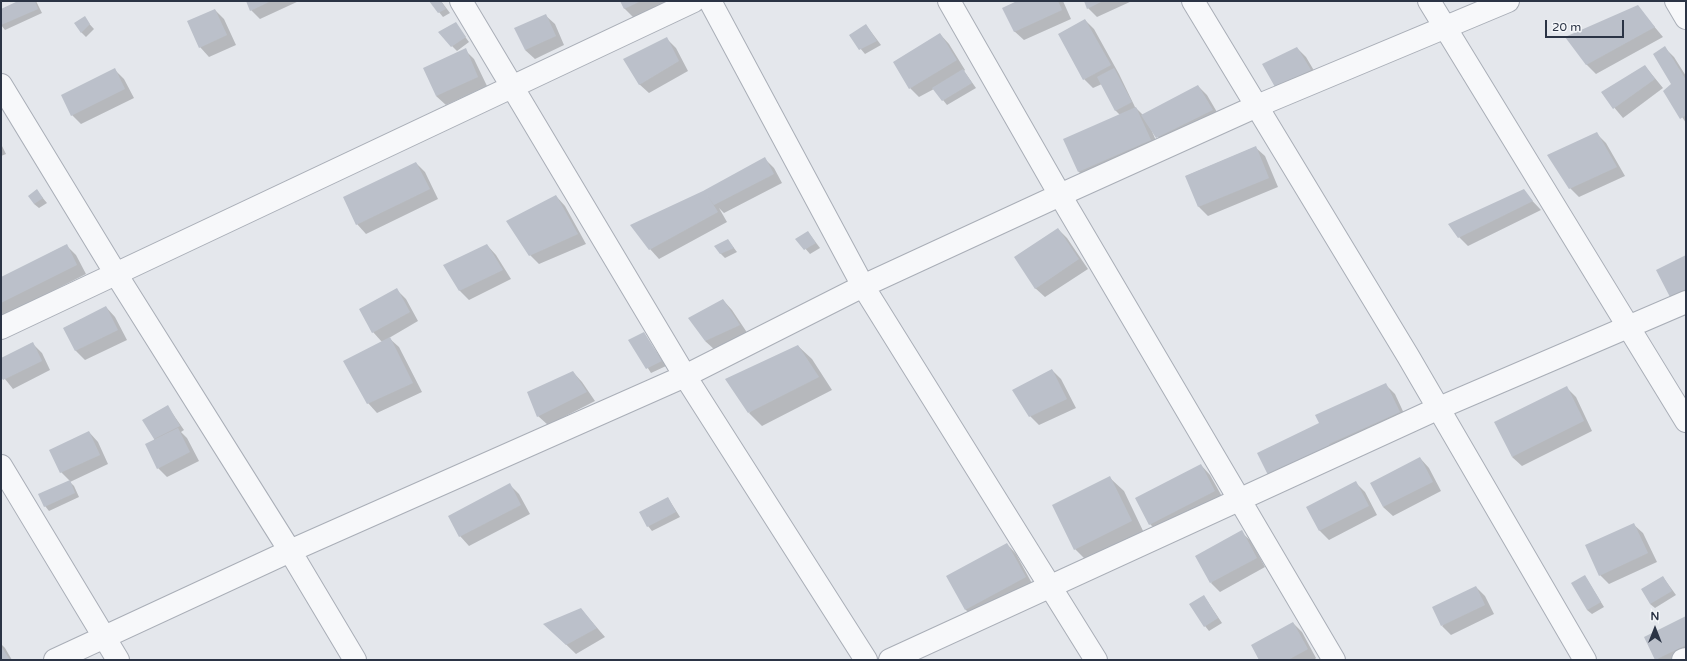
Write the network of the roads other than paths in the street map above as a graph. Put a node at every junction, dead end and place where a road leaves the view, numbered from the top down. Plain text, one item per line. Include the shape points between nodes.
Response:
1 (461, 1) edge
2 (694, 1) edge
3 (710, 1) edge
4 (949, 1) edge
5 (1193, 1) edge
6 (1429, 1) edge
7 (1508, 1) edge
8 (1676, 1) edge
9 (1686, 18) edge
10 (1445, 28) junction
11 (1, 85) edge
12 (513, 87) junction
13 (1256, 106) junction
14 (1060, 195) junction
15 (116, 274) junction
16 (863, 286) junction
17 (1686, 302) edge
18 (1628, 326) junction
19 (1, 328) edge
20 (685, 376) junction
21 (1439, 408) junction
22 (1686, 421) edge
23 (1, 466) edge
24 (1239, 499) junction
25 (290, 551) junction
26 (1051, 586) junction
27 (104, 637) junction
28 (1686, 658) edge
29 (55, 660) edge
30 (118, 660) edge
31 (355, 660) edge
32 (866, 660) edge
33 (890, 660) edge
34 (1096, 660) edge
35 (1334, 660) edge
36 (1585, 660) edge
37 (1682, 660) edge

1 - 12 street
2 - 12 street
3 - 16 street
4 - 14 street
5 - 13 street
6 - 10 street
7 - 10 street
8 - 9 street
10 - 13 street
10 - 18 street
11 - 15 street
12 - 15 street
12 - 20 street
13 - 14 street
13 - 21 street
14 - 16 street
14 - 24 street
15 - 19 street
15 - 25 street
16 - 20 street
16 - 26 street
17 - 18 street
18 - 21 street
18 - 22 street
20 - 25 street
20 - 32 street
21 - 24 street
21 - 36 street
23 - 27 street
24 - 26 street
24 - 35 street
25 - 27 street
25 - 31 street
26 - 33 street
26 - 34 street
27 - 29 street
27 - 30 street
28 - 37 street

